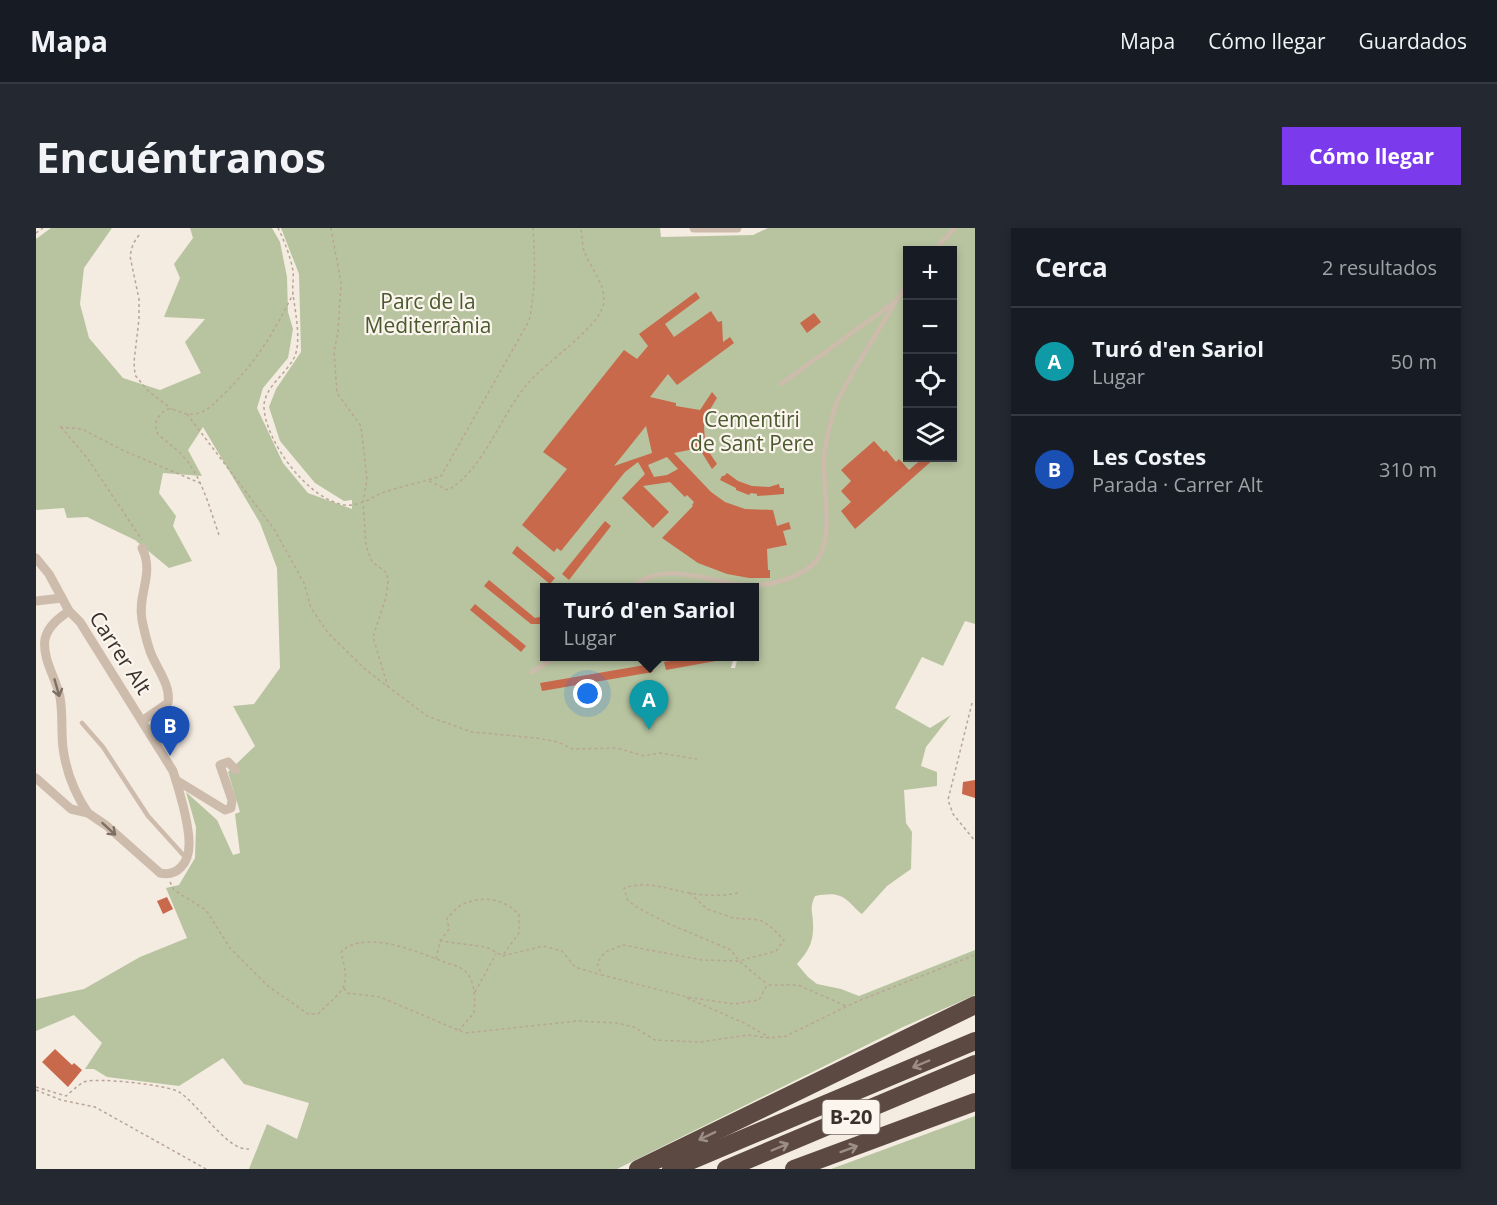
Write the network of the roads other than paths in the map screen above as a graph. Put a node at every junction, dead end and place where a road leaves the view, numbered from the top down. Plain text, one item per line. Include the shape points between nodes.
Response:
1 (694, 228) edge
2 (737, 228) edge
3 (955, 228) edge
4 (938, 246) edge
5 (903, 290) edge
6 (896, 301) junction
7 (781, 384) dead end
8 (142, 548) road end
9 (36, 558) edge
10 (636, 583) edge
11 (740, 583) edge
12 (759, 586) edge
13 (62, 598) junction
14 (36, 601) edge
15 (69, 611) junction
16 (550, 661) edge
17 (531, 672) dead end
18 (142, 721) junction
19 (82, 723) dead end
20 (236, 770) dead end
21 (36, 777) edge
22 (176, 780) junction
23 (75, 791) junction
24 (60, 800) junction
25 (88, 813) junction
26 (186, 858) junction
27 (975, 1005) edge
28 (975, 1041) edge
29 (975, 1064) edge
30 (975, 1102) edge
31 (638, 1169) edge
32 (671, 1169) edge
33 (726, 1169) edge
34 (794, 1169) edge

1 - 2 street
3 - 4 lane
5 - 6 lane
6 - 7 lane
6 - 12 lane via 837,402 825,451 826,540 819,559 787,581
8 - 18 street via 148,570 141,618 169,696 168,703
9 - 13 street, Carrer Alt
10 - 11 lane via 672,573
13 - 14 street
13 - 15 street, Carrer Alt
15 - 18 street, Carrer Alt via 80,622
15 -> 23 street via 53,623 45,647 60,698 64,750
16 - 17 lane
18 - 22 street, Carrer Alt
19 - 26 lane via 103,747 148,816
20 - 22 street via 228,762 220,765 232,800 231,808 225,810
21 - 24 street
22 - 26 street, Carrer Alt via 189,845
23 - 24 street via 73,799
23 - 25 street
24 - 25 street via 71,809
25 -> 26 street via 160,873 178,871
27 -> 31 highway
28 -> 32 highway, B-20
33 -> 29 highway, B-20
34 -> 30 highway

